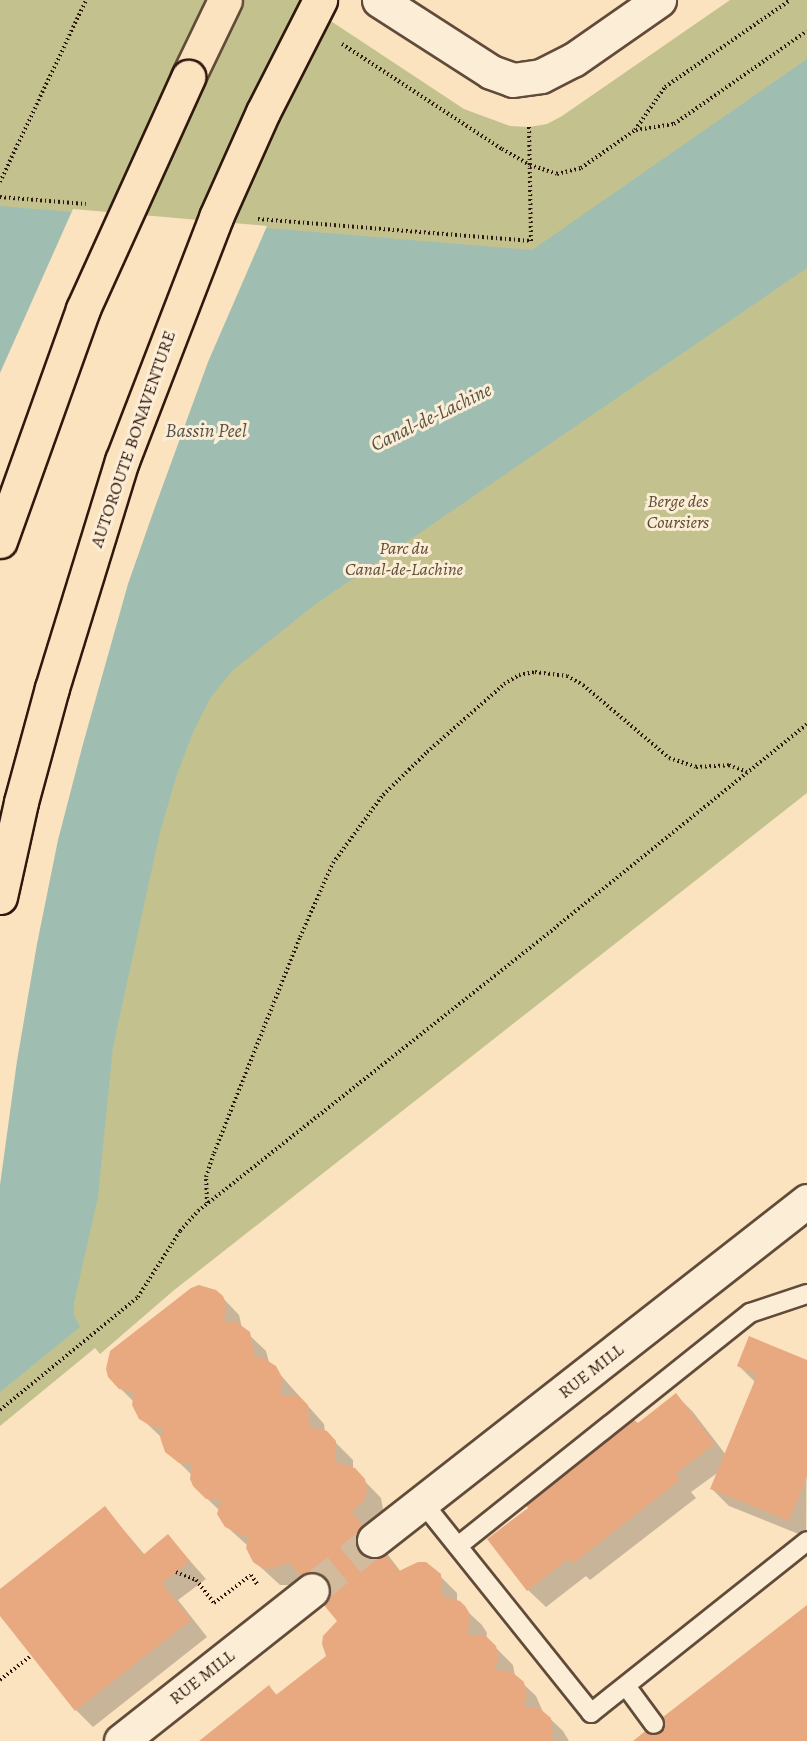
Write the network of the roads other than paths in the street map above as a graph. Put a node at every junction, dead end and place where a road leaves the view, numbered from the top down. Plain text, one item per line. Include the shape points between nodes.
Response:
1 (225, 0) edge
2 (320, 0) edge
3 (379, 0) edge
4 (659, 0) edge
5 (0, 541) edge
6 (0, 897) edge
7 (807, 1201) edge
8 (807, 1294) edge
9 (423, 1503) junction
10 (374, 1540) tunnel mouth
11 (807, 1540) edge
12 (458, 1546) junction
13 (312, 1590) tunnel mouth
14 (626, 1686) junction
15 (654, 1724) dead end
16 (121, 1741) edge

1 - 5 highway, bridge via 120,221 83,309
2 - 6 highway, AUTOROUTE BONAVENTURE, bridge via 263,112 216,218 126,451 56,677 21,802
3 - 4 street via 491,72 513,80 541,76 573,60
7 - 9 street, RUE MILL
8 - 12 lane via 750,1314
9 - 10 street, RUE MILL
9 - 12 lane
11 - 14 lane
12 - 14 lane via 591,1713
13 - 16 street, RUE MILL
14 - 15 lane

